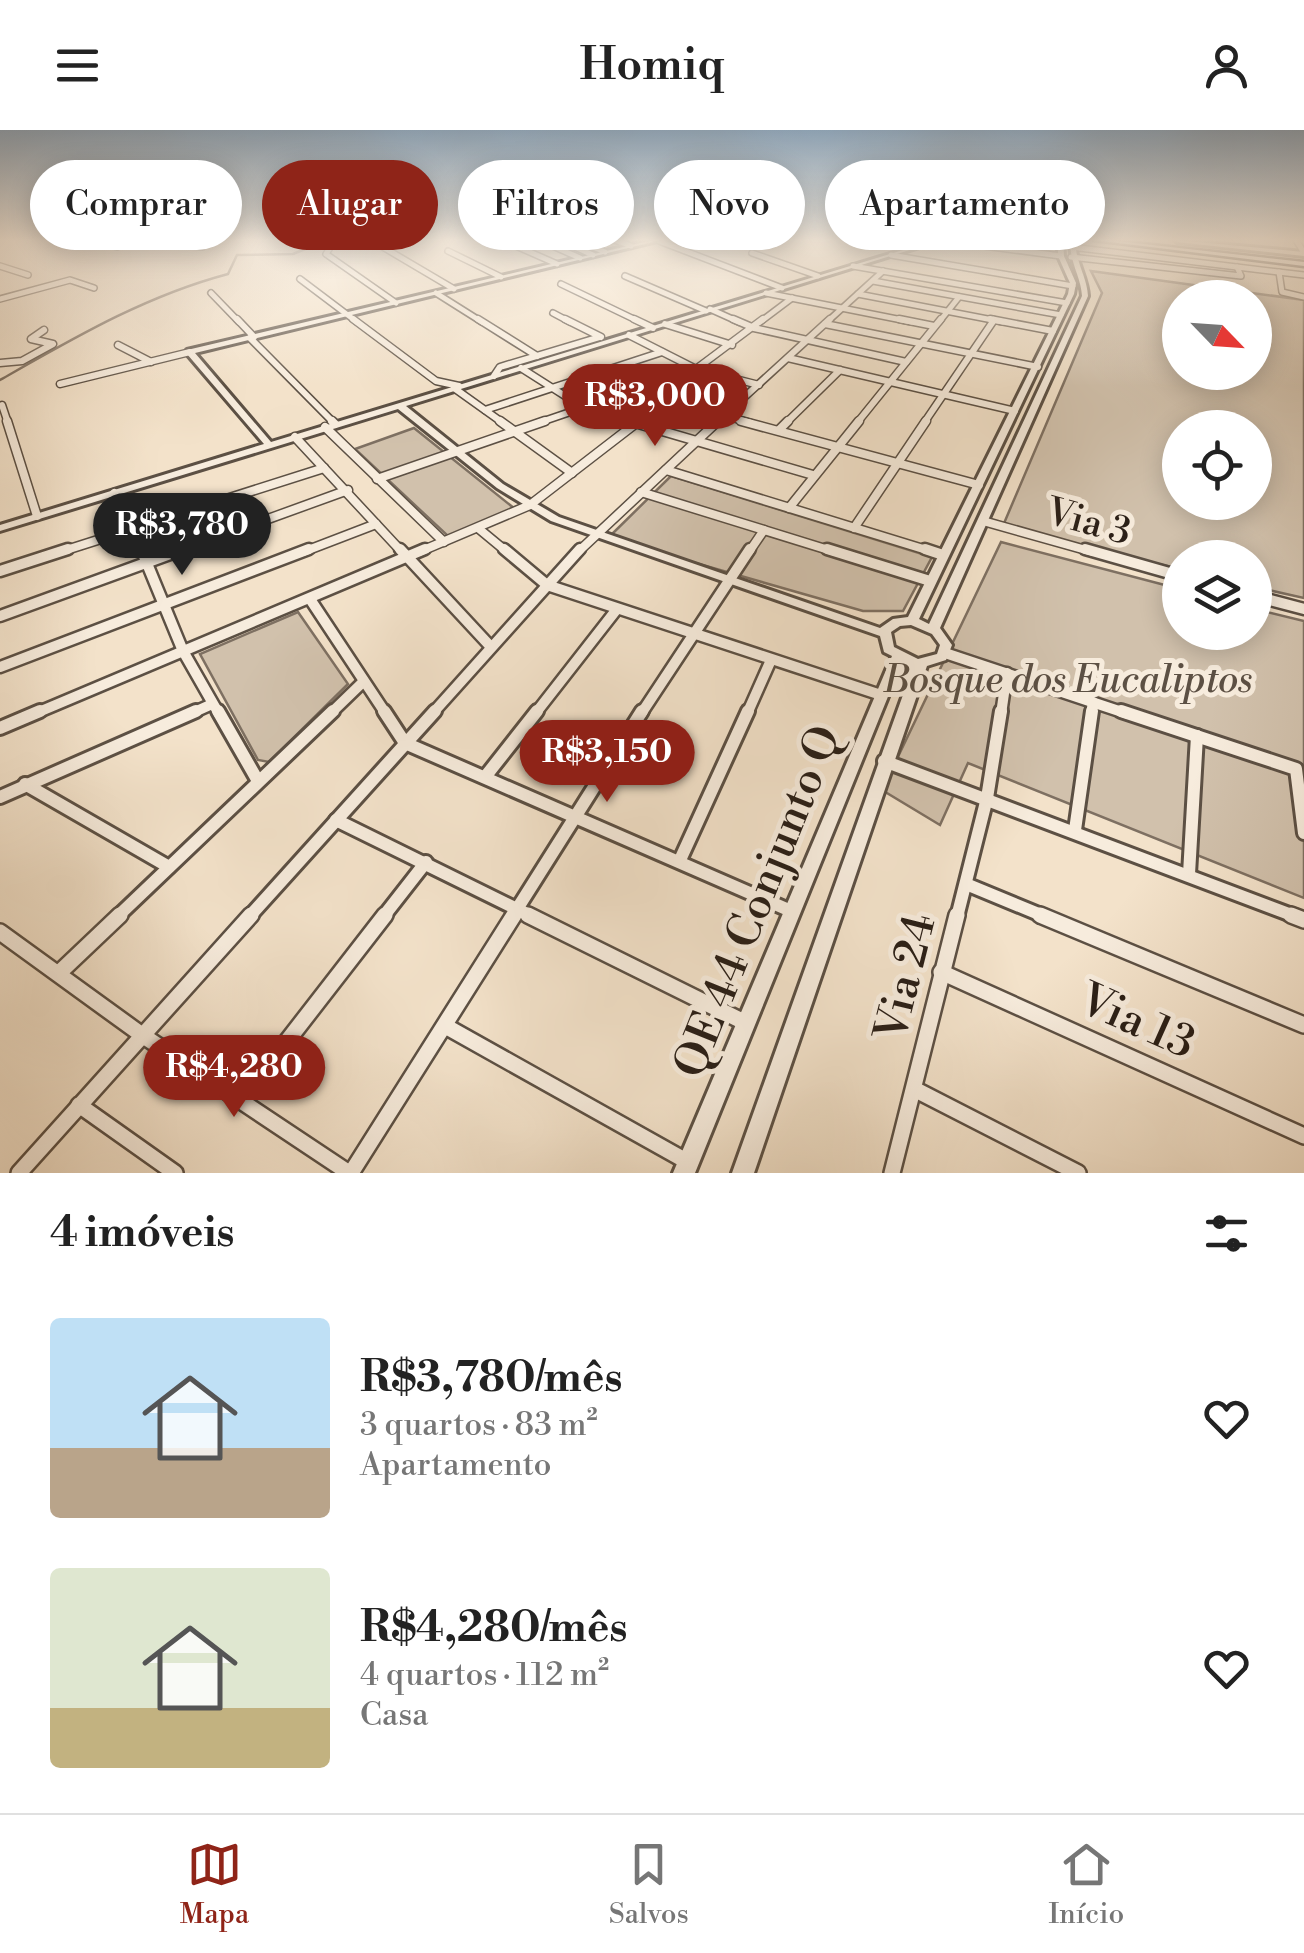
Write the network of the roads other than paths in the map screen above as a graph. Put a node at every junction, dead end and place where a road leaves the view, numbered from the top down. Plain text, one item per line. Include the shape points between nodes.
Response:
1 (38, 289) edge
2 (313, 289) edge
3 (377, 289) edge
4 (452, 289) edge
5 (571, 289) edge
6 (656, 289) edge
7 (779, 289) edge
8 (864, 289) edge
9 (916, 289) edge
10 (984, 289) edge
11 (1072, 289) edge
12 (1081, 289) edge
13 (1281, 289) edge
14 (766, 292) junction
15 (211, 293) dead end
16 (436, 293) junction
17 (858, 294) junction
18 (958, 296) junction
19 (1304, 296) edge
20 (792, 298) junction
21 (0, 299) edge
22 (396, 302) junction
23 (1067, 303) junction
24 (842, 308) junction
25 (708, 310) junction
26 (947, 311) junction
27 (552, 313) dead end
28 (348, 314) junction
29 (1061, 315) junction
30 (994, 320) junction
31 (665, 324) junction
32 (825, 324) junction
33 (934, 326) junction
34 (652, 328) junction
35 (754, 328) junction
36 (44, 330) dead end
37 (1053, 331) junction
38 (630, 335) junction
39 (252, 337) junction
40 (600, 337) junction
41 (614, 340) junction
42 (808, 340) junction
43 (920, 343) junction
44 (118, 345) dead end
45 (732, 345) junction
46 (190, 352) junction
47 (662, 352) junction
48 (970, 354) junction
49 (537, 356) junction
50 (788, 358) junction
51 (150, 362) junction
52 (906, 362) junction
53 (0, 363) edge
54 (1038, 367) junction
55 (521, 368) junction
56 (696, 369) junction
57 (840, 370) junction
58 (494, 376) junction
59 (889, 382) junction
60 (60, 384) dead end
61 (758, 385) junction
62 (440, 387) junction
63 (457, 387) junction
64 (552, 388) junction
65 (633, 392) junction
66 (944, 394) junction
67 (2, 405) edge
68 (399, 405) junction
69 (584, 408) junction
70 (484, 410) junction
71 (1015, 411) junction
72 (725, 416) junction
73 (635, 424) junction
74 (330, 426) junction
75 (779, 430) junction
76 (514, 433) junction
77 (295, 437) junction
78 (698, 442) junction
79 (269, 445) junction
80 (837, 446) junction
81 (998, 448) junction
82 (1013, 451) junction
83 (456, 452) junction
84 (898, 463) junction
85 (324, 468) junction
86 (666, 470) junction
87 (572, 473) junction
88 (813, 475) junction
89 (377, 479) junction
90 (979, 485) junction
91 (348, 490) junction
92 (640, 492) junction
93 (114, 493) junction
94 (530, 504) junction
95 (789, 508) junction
96 (37, 516) junction
97 (984, 521) junction
98 (376, 524) junction
99 (0, 528) edge
100 (131, 528) junction
101 (478, 528) junction
102 (854, 528) junction
103 (764, 530) junction
104 (593, 535) junction
105 (444, 542) junction
106 (943, 555) junction
107 (409, 556) junction
108 (145, 564) junction
109 (1162, 571) edge
110 (0, 572) edge
111 (930, 581) junction
112 (726, 582) junction
113 (548, 586) junction
114 (310, 599) junction
115 (1272, 600) edge
116 (166, 605) junction
117 (1304, 608) edge
118 (617, 609) junction
119 (0, 616) edge
120 (912, 621) junction
121 (933, 628) junction
122 (691, 634) junction
123 (884, 634) junction
124 (491, 647) junction
125 (183, 651) junction
126 (945, 653) junction
127 (898, 658) junction
128 (771, 660) junction
129 (920, 664) junction
130 (0, 667) edge
131 (1007, 673) junction
132 (362, 682) junction
133 (881, 695) junction
134 (1093, 702) junction
135 (210, 705) junction
136 (0, 728) edge
137 (1197, 736) junction
138 (405, 743) junction
139 (884, 761) junction
140 (486, 777) junction
141 (258, 781) junction
142 (25, 784) junction
143 (0, 797) edge
144 (986, 798) junction
145 (575, 814) junction
146 (336, 820) junction
147 (1075, 830) junction
148 (1304, 832) edge
149 (680, 860) junction
150 (426, 862) junction
151 (169, 868) junction
152 (1190, 874) junction
153 (966, 884) junction
154 (518, 912) junction
155 (790, 912) junction
156 (1304, 920) edge
157 (0, 932) edge
158 (60, 972) junction
159 (941, 972) junction
160 (746, 1023) junction
161 (1304, 1024) edge
162 (447, 1027) junction
163 (142, 1035) junction
164 (916, 1090) junction
165 (244, 1098) junction
166 (79, 1106) junction
167 (1304, 1136) edge
168 (686, 1168) edge
169 (19, 1173) edge
170 (175, 1173) edge
171 (350, 1173) edge
172 (743, 1173) edge
173 (892, 1173) edge
174 (1078, 1173) edge

1 - 21 street
2 - 28 street
3 - 22 street
4 - 16 street
5 - 34 street
6 - 25 street
7 - 14 street
8 - 17 street
9 - 18 street
10 - 23 street
11 - 23 street
12 - 82 street via 1085,296
13 - 19 street
14 - 20 street
14 - 25 street
15 - 39 street
16 - 22 street
16 - 49 street
17 - 24 street
17 - 26 street
18 - 26 street
18 - 29 street
20 - 24 street
20 - 35 street
22 - 28 street
23 - 29 street
24 - 32 street
24 - 33 street
25 - 31 street
25 - 35 street
26 - 30 street
26 - 33 street
27 - 40 street
28 - 39 street
28 - 62 street
29 - 37 street
30 - 37 street
30 - 48 street
31 - 34 street
31 - 45 street
32 - 42 street
32 - 43 street
33 - 43 street
34 - 38 street
35 - 42 street
35 - 45 street
36 - 53 street via 31,338 52,344 22,361
37 - 54 street
38 - 41 street
38 - 47 street
39 - 46 street
39 - 74 street
40 - 41 street
40 - 49 street
41 - 55 street
42 - 50 street
42 - 52 street
43 - 48 street
43 - 52 street
44 - 51 street
45 - 56 street
46 - 51 street
46 - 79 street
47 - 56 street
47 - 64 street
48 - 54 street
48 - 66 street
49 - 58 street via 500,367
50 - 57 street
50 - 61 street
51 - 60 street
52 - 59 street
54 - 71 street
55 - 58 street
55 - 64 street
56 - 61 street
56 - 65 street
57 - 59 street
57 - 75 street
58 - 63 street
59 - 66 street
59 - 80 street
61 - 72 street
62 - 63 street
62 - 68 street
63 - 70 street
64 - 69 street
64 - 70 street
65 - 69 street
65 - 72 street
66 - 71 street
66 - 84 street
67 - 96 street
68 - 74 street
68 - 83 street
69 - 73 street
69 - 76 street
70 - 76 street
71 - 81 street
72 - 75 street
72 - 78 street
73 - 78 street
73 - 87 street
74 - 77 street
74 - 89 street
75 - 80 street
76 - 83 street
76 - 87 street
77 - 79 street
77 - 85 street
78 - 86 street
78 - 88 street
79 - 93 street
80 - 84 street
80 - 88 street
81 - 82 street
81 - 90 street
82 - 97 street
83 - 89 street
83 - 94 street
84 - 90 street
84 - 102 street
85 - 91 street
85 - 100 street
86 - 92 street
86 - 95 street
87 - 94 street
88 - 95 street
89 - 105 street
90 - 106 street
91 - 98 street
91 - 108 street
92 - 103 street
92 - 104 street
93 - 96 street
93 - 100 street
94 - 101 street
94 - 104 street
95 - 102 street
96 - 99 street
97 - 109 street, Via 3
97 - 121 street
98 - 107 street
98 - 116 street
100 - 108 street
100 - 110 street
101 - 105 street
101 - 113 street
102 - 106 street
103 - 111 street
103 - 112 street
104 - 112 street
104 - 113 street
105 - 107 street
106 - 111 street
107 - 114 street
107 - 124 street
108 - 116 street
108 - 119 street
111 - 120 street
112 - 122 street
112 - 123 street
113 - 118 street
113 - 124 street
114 - 125 street
114 - 132 street
115 - 117 street
116 - 125 street
116 - 130 street
118 - 122 street
118 - 140 street
120 - 121 street
120 - 123 street via 892,624
121 - 126 street
122 - 128 street
122 - 145 street
123 - 127 street
124 - 138 street
125 - 135 street
125 - 136 street
126 - 129 street
126 - 131 street
127 - 129 street
127 - 133 street, QE 44 Conjunto Q
128 - 133 street
128 - 149 street
129 - 139 street, QE 44 Conjunto Q
131 - 134 street
131 - 144 street, Via 24
132 - 138 street
132 - 141 street
133 - 155 street, QE 44 Conjunto Q
134 - 137 street
134 - 147 street
135 - 141 street
135 - 142 street
137 - 148 street via 1296,769
137 - 152 street
138 - 140 street
138 - 146 street
139 - 144 street
139 - 172 street, QE 44 Conjunto Q
140 - 145 street
141 - 151 street
142 - 143 street
142 - 151 street
144 - 147 street
144 - 153 street, Via 24
145 - 149 street
145 - 154 street
146 - 150 street
146 - 163 street
147 - 152 street
149 - 155 street
150 - 154 street
150 - 165 street
151 - 158 street
152 - 156 street
153 - 159 street, Via 24
153 - 161 street
154 - 160 street
154 - 162 street
155 - 160 street, QE 44 Conjunto Q
157 - 158 street
158 - 163 street
159 - 164 street, Via 24
159 - 167 street, Via 13
160 - 168 street, QE 44 Conjunto Q
162 - 168 street
162 - 171 street
163 - 165 street
163 - 166 street
164 - 173 street, Via 24
164 - 174 street
165 - 171 street
166 - 169 street
166 - 170 street

